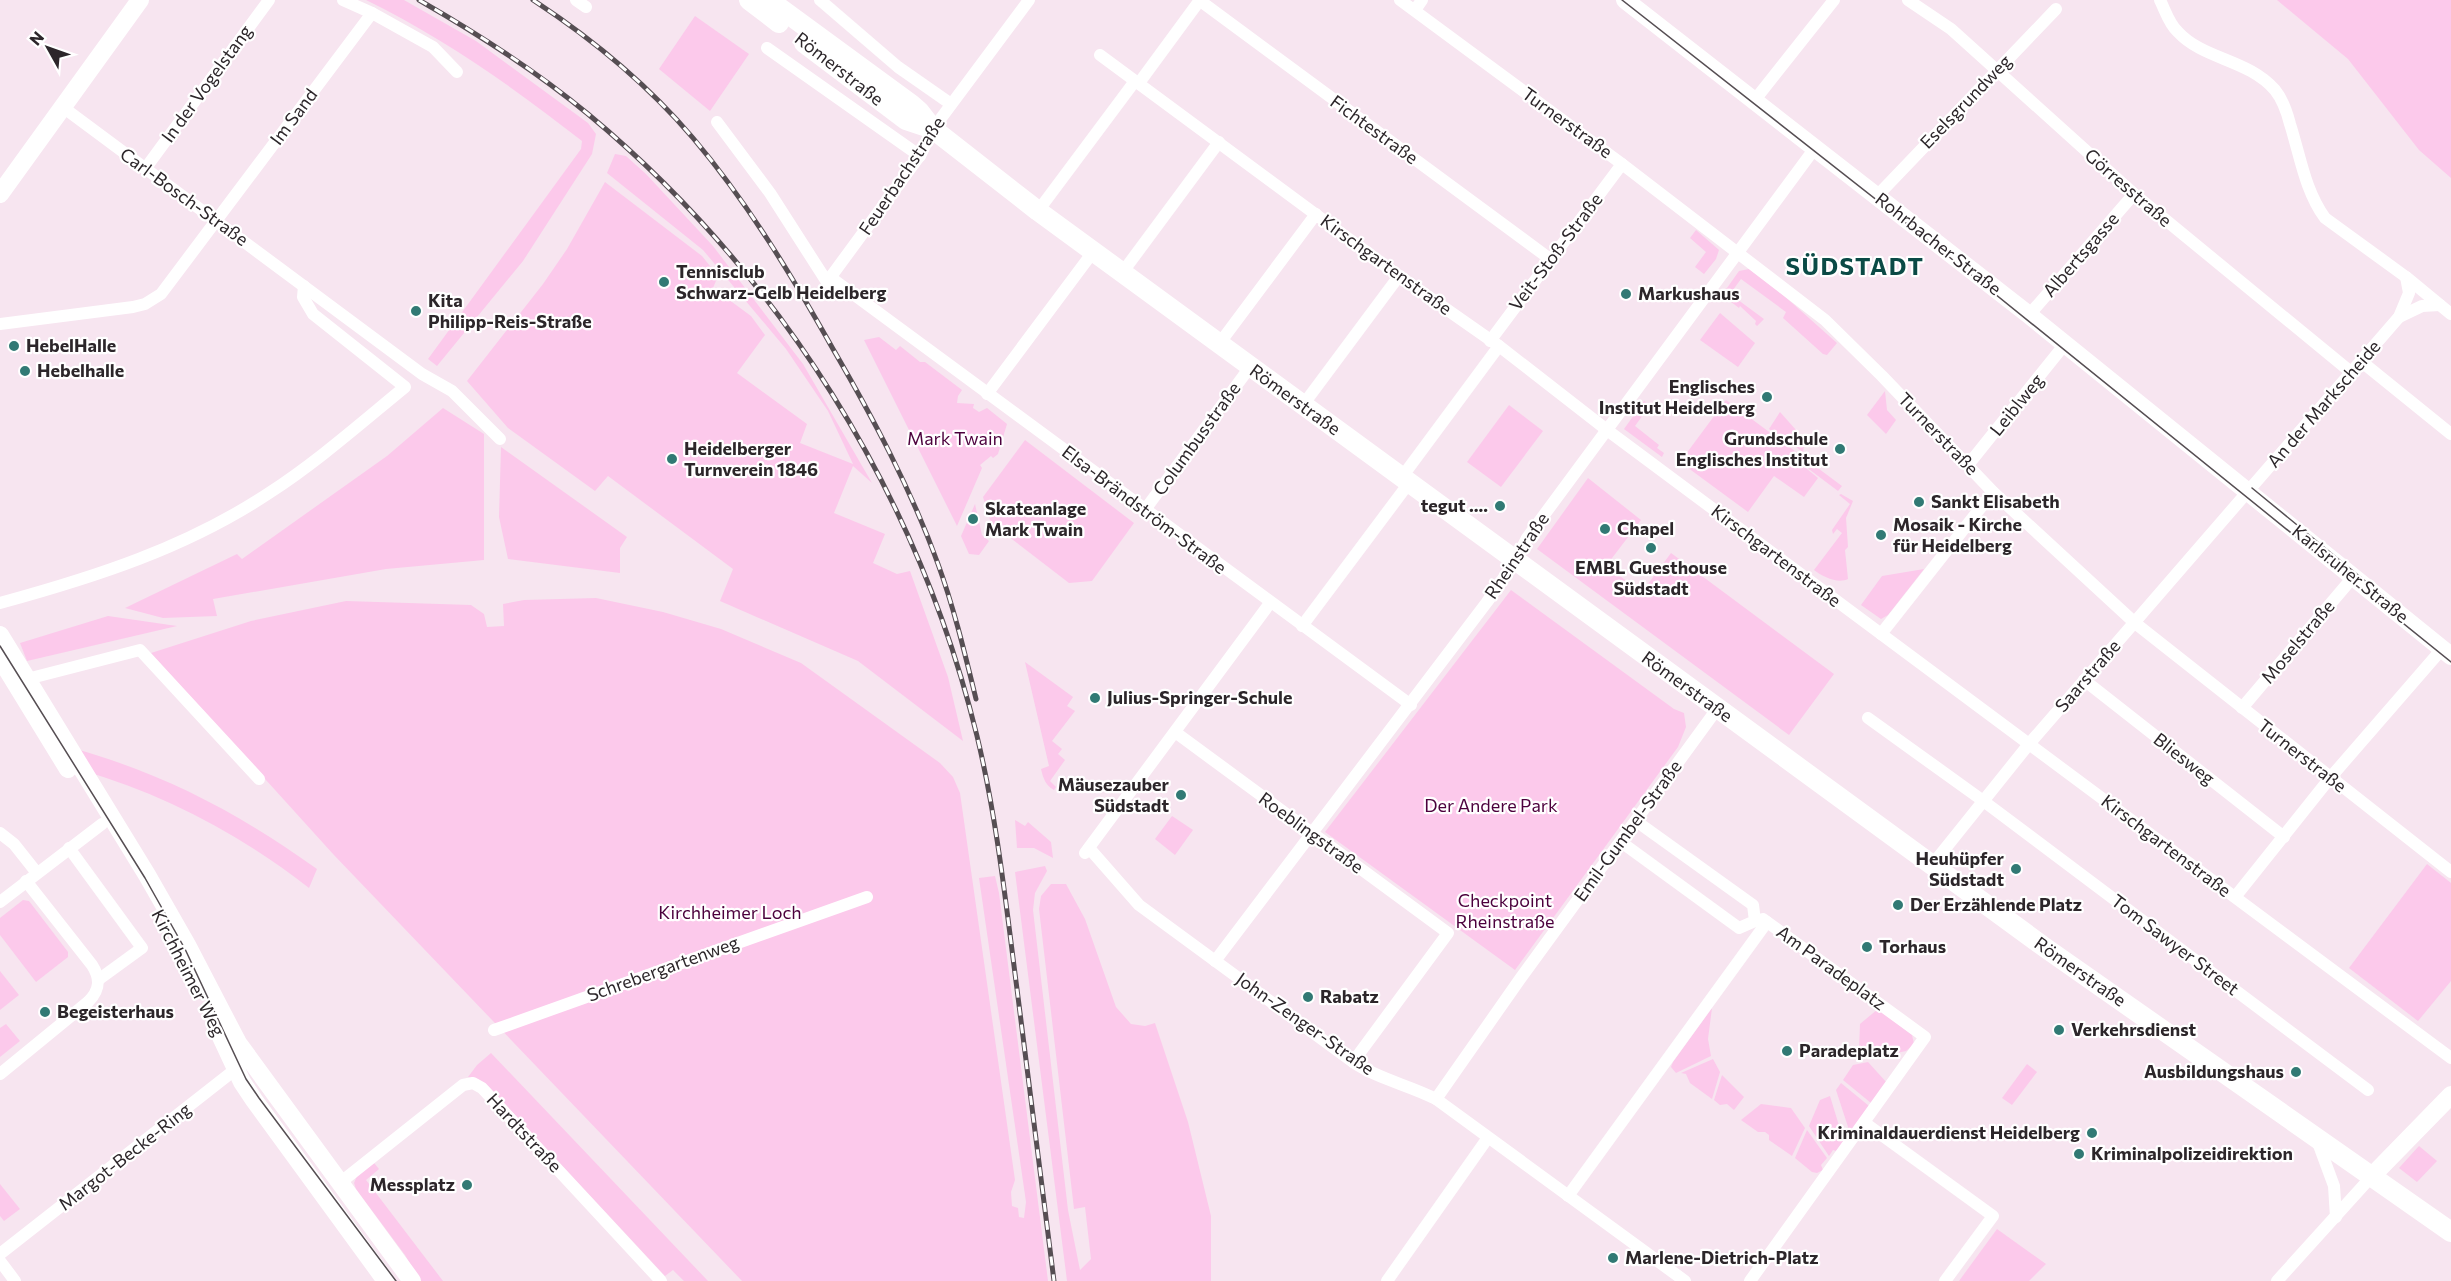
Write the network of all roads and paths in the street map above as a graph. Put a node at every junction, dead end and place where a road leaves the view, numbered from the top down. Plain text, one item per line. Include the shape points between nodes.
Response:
1 (140, 0) edge
2 (269, 0) edge
3 (343, 0) edge
4 (749, 0) edge
5 (769, 0) edge
6 (1029, 0) edge
7 (1200, 0) edge
8 (1400, 0) edge
9 (1422, 0) edge
10 (1625, 0) edge
11 (1834, 0) edge
12 (1908, 0) edge
13 (2160, 0) edge
14 (828, 2) edge
15 (2056, 9) dead end
16 (1415, 10) junction
17 (372, 13) junction
18 (767, 48) dead end
19 (1100, 55) dead end
20 (1995, 71) junction
21 (458, 72) dead end
22 (1137, 82) junction
23 (1754, 101) junction
24 (951, 104) junction
25 (64, 108) junction
26 (717, 122) dead end
27 (933, 129) junction
28 (1219, 142) junction
29 (1815, 148) junction
30 (920, 156) junction
31 (1622, 164) junction
32 (145, 169) junction
33 (0, 194) edge
34 (2134, 194) junction
35 (1877, 196) junction
36 (1038, 211) junction
37 (1316, 214) junction
38 (215, 220) junction
39 (1093, 252) junction
40 (1738, 252) junction
41 (1550, 259) junction
42 (1122, 273) junction
43 (1399, 276) junction
44 (2406, 277) junction
45 (830, 278) junction
46 (304, 286) junction
47 (2440, 305) junction
48 (2451, 314) edge
49 (2029, 315) junction
50 (2399, 317) junction
51 (0, 324) edge
52 (1219, 344) junction
53 (1495, 344) junction
54 (2065, 344) junction
55 (2361, 362) junction
56 (1250, 367) junction
57 (2352, 373) junction
58 (987, 394) junction
59 (1303, 405) junction
60 (1608, 430) junction
61 (2451, 434) edge
62 (500, 439) dead end
63 (1968, 465) junction
64 (1406, 480) junction
65 (2248, 491) junction
66 (1993, 492) junction
67 (1144, 511) junction
68 (1516, 560) junction
69 (2354, 576) junction
70 (0, 603) edge
71 (1270, 603) junction
72 (2135, 623) junction
73 (1302, 626) junction
74 (1881, 634) junction
75 (0, 635) edge
76 (2447, 651) edge
77 (0, 658) edge
78 (27, 680) junction
79 (2084, 680) junction
80 (1411, 705) junction
81 (2242, 708) junction
82 (1717, 709) junction
83 (1868, 717) dead end
84 (1175, 732) junction
85 (2029, 744) junction
86 (2330, 778) junction
87 (259, 779) dead end
88 (1982, 800) junction
89 (1636, 821) junction
90 (102, 824) junction
91 (1311, 832) junction
92 (0, 833) edge
93 (2284, 837) junction
94 (1621, 842) junction
95 (69, 848) junction
96 (1932, 865) junction
97 (2451, 872) edge
98 (37, 873) junction
99 (26, 881) junction
100 (867, 897) dead end
101 (2235, 897) junction
102 (0, 902) edge
103 (1761, 921) junction
104 (1215, 961) junction
105 (98, 980) junction
106 (494, 1030) dead end
107 (2451, 1058) edge
108 (1353, 1062) junction
109 (243, 1064) junction
110 (0, 1074) edge
111 (2368, 1090) dead end
112 (2451, 1095) edge
113 (1436, 1100) junction
114 (1865, 1123) junction
115 (2316, 1137) junction
116 (1487, 1138) junction
117 (2372, 1176) junction
118 (341, 1182) junction
119 (1568, 1196) junction
120 (2336, 1216) junction
121 (2451, 1232) edge
122 (0, 1254) edge
123 (0, 1260) edge
124 (15, 1281) edge
125 (386, 1281) edge
126 (412, 1281) edge
127 (661, 1281) edge
128 (1387, 1281) edge
129 (1685, 1281) edge
130 (1750, 1281) edge
131 (1946, 1281) edge
132 (2277, 1281) edge

1 - 25 street
2 - 32 street, In der Vogelstang
3 - 17 street
4 - 27 main road, Römerstraße via 906,120
5 - 27 main road, Römerstraße via 911,104
6 - 24 street, Feuerbachstraße
7 - 22 street
7 - 41 street, Fichtestraße
8 - 16 street, Turnerstraße
9 - 16 street
10 - 23 street, Rohrbacher Straße
11 - 23 street
12 - 20 street, Görresstraße via 1951,29
13 - 44 street via 2186,40 2242,65 2276,90 2286,109 2309,190 2318,208 2336,226
14 - 24 street via 898,67
15 - 20 street, Eselsgrundweg
16 - 31 street, Turnerstraße
17 - 21 street via 433,47
17 - 38 street, Im Sand
18 - 30 street
19 - 22 street, Kirschgartenstraße
20 - 34 street, Görresstraße
20 - 35 street, Eselsgrundweg
22 - 28 street, Kirschgartenstraße
22 - 36 street
23 - 29 street, Rohrbacher Straße
24 - 27 street, Feuerbachstraße
25 - 32 street, Carl-Bosch-Straße
25 - 33 street
26 - 45 street via 770,193 827,282
27 - 30 street, Feuerbachstraße
27 - 36 main road, Römerstraße
28 - 37 street, Kirschgartenstraße
28 - 42 street
29 - 35 street, Rohrbacher Straße
29 - 40 street, Rheinstraße
30 - 45 street, Feuerbachstraße
31 - 40 street, Turnerstraße
31 - 41 street, Veit-Stoß-Straße
32 - 38 street, Carl-Bosch-Straße
34 - 49 street, Albertsgasse
34 - 57 street, Görresstraße
35 - 49 street, Rohrbacher Straße
36 - 39 main road, Römerstraße
37 - 43 street, Kirschgartenstraße
37 - 52 street
38 - 46 street, Carl-Bosch-Straße
38 - 51 street, Im Sand via 153,300 133,307
39 - 42 main road, Römerstraße
39 - 58 street
40 - 60 street, Rheinstraße
40 - 63 street, Turnerstraße via 1825,320
41 - 53 street, Veit-Stoß-Straße
42 - 52 main road, Römerstraße
43 - 53 street, Kirschgartenstraße
43 - 59 street
44 - 47 street
44 - 50 street, An der Markscheide via 2409,293
45 - 58 street, Elsa-Brändström-Straße
46 - 62 street, Carl-Bosch-Straße via 452,392
46 - 70 street via 303,297 313,314 405,387 307,467 222,521 135,562
47 - 48 street
47 - 50 street, An der Markscheide via 2422,306
49 - 54 street, Rohrbacher Straße
50 - 55 street, An der Markscheide
52 - 56 main road, Römerstraße
53 - 60 street, Kirschgartenstraße
53 - 64 street, Veit-Stoß-Straße
54 - 63 street, Leiblweg
54 - 65 street, Rohrbacher Straße
55 - 57 street, An der Markscheide
55 - 61 street
56 - 59 main road, Römerstraße
56 - 67 street, Columbusstraße
57 - 65 street, An der Markscheide
58 - 67 street, Elsa-Brändström-Straße
59 - 64 main road, Römerstraße
60 - 68 street, Rheinstraße via 1527,538
60 - 74 street, Kirschgartenstraße
63 - 66 street, Turnerstraße
64 - 68 main road, Römerstraße
64 - 73 street
65 - 69 street, Karlsruher Straße
65 - 72 street, Saarstraße
66 - 72 street, Turnerstraße
66 - 74 street
67 - 71 street, Elsa-Brändström-Straße
68 - 80 street, Rheinstraße
68 - 82 main road, Römerstraße
69 - 76 street, Karlsruher Straße
69 - 81 street, Moselstraße
71 - 73 street, Elsa-Brändström-Straße
71 - 84 street
72 - 79 street, Saarstraße
72 - 81 street, Turnerstraße
73 - 80 street, Elsa-Brändström-Straße
74 - 85 street, Kirschgartenstraße
75 - 78 street, Kirchheimer Weg
76 - 86 street
77 - 90 street, Kirchheimer Weg
78 - 87 street via 140,650
78 - 109 street, Kirchheimer Weg via 147,875
79 - 85 street, Saarstraße
79 - 93 street, Bliesweg
80 - 91 street, Rheinstraße
81 - 86 street, Turnerstraße
82 - 89 street, Emil-Gumbel-Straße
82 - 96 main road, Römerstraße
83 - 88 street, Tom Sawyer Street
84 - 91 street, Roeblingstraße
84 - 104 street, John-Zenger-Straße via 1087,851 1138,905
85 - 88 street, Saarstraße
85 - 101 street, Kirschgartenstraße
86 - 93 street
86 - 97 street, Turnerstraße
88 - 96 street, Saarstraße
88 - 111 street, Tom Sawyer Street
89 - 94 street, Emil-Gumbel-Straße
89 - 103 street via 1753,905
90 - 95 street
90 - 109 street, Kirchheimer Weg
91 - 104 street, Rheinstraße
91 - 108 street, Roeblingstraße via 1448,933
92 - 98 street
93 - 101 street
94 - 103 street via 1739,928
94 - 113 street, Emil-Gumbel-Straße
95 - 98 street
95 - 105 street via 142,948
96 - 115 main road, Römerstraße
98 - 99 street
99 - 102 street
99 - 105 street via 92,964
100 - 106 street, Schrebergartenweg
101 - 107 street, Kirschgartenstraße
103 - 114 street, Am Paradeplatz via 1925,1037
103 - 119 street, Am Paradeplatz
104 - 108 street, John-Zenger-Straße
105 - 110 street via 98,990 88,1002
108 - 113 street, John-Zenger-Straße
109 - 118 street, Kirchheimer Weg via 287,1107
109 - 122 street, Margot-Becke-Ring
109 - 125 street, Kirchheimer Weg via 254,1100
112 - 117 street
113 - 116 street, John-Zenger-Straße
114 - 130 street, Am Paradeplatz
114 - 131 street via 1994,1216
115 - 117 main road, Römerstraße
115 - 120 street via 2334,1186
116 - 119 street, John-Zenger-Straße
116 - 128 street
117 - 120 street
117 - 121 main road, Römerstraße
118 - 126 street, Kirchheimer Weg
118 - 127 street, Hardtstraße via 463,1085 473,1083 482,1088
119 - 129 street, John-Zenger-Straße
120 - 132 street
123 - 124 street

